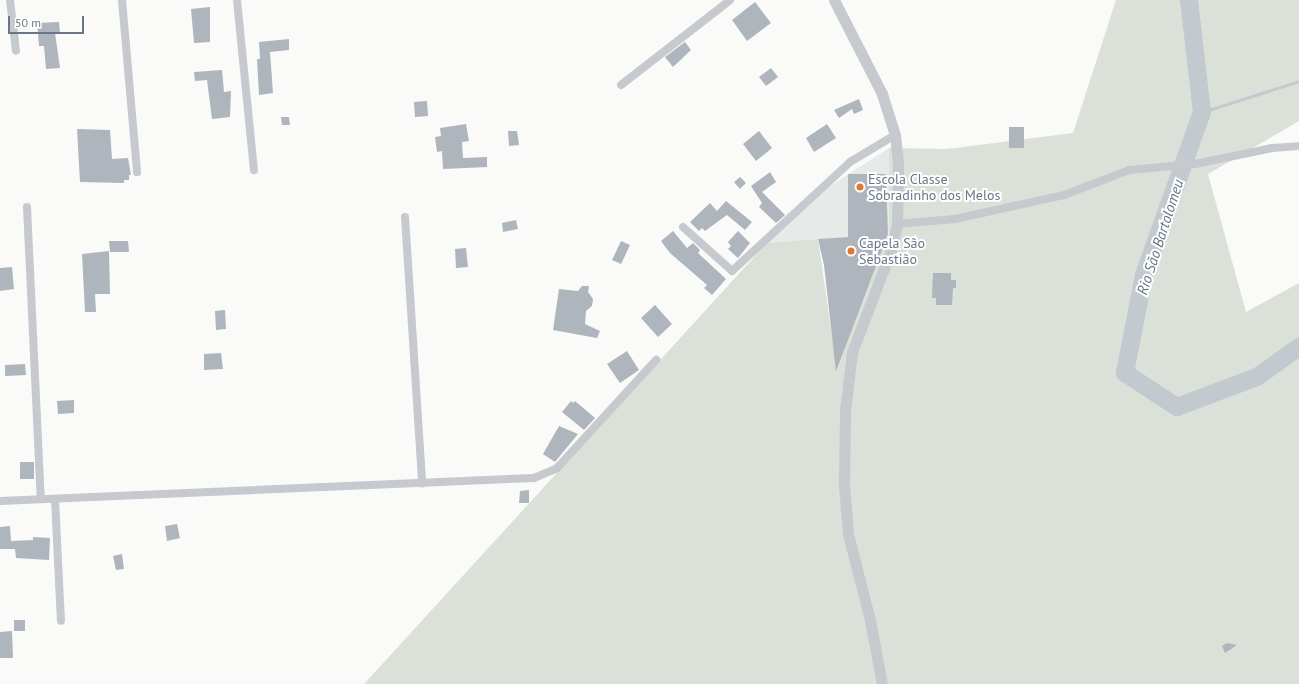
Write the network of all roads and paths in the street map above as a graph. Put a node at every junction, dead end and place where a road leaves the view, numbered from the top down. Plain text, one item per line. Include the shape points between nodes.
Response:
1 (10, 0) edge
2 (122, 0) edge
3 (237, 0) edge
4 (730, 0) edge
5 (834, 0) edge
6 (16, 50) dead end
7 (621, 85) dead end
8 (895, 135) junction
9 (1299, 146) edge
10 (254, 170) dead end
11 (137, 172) dead end
12 (27, 207) dead end
13 (405, 217) dead end
14 (897, 224) junction
15 (683, 227) dead end
16 (656, 360) dead end
17 (422, 483) junction
18 (40, 499) junction
19 (55, 499) junction
20 (0, 501) edge
21 (61, 621) dead end
22 (882, 684) edge

1 - 6 street
2 - 11 street
3 - 10 street
4 - 7 street
5 - 8 street via 882,94
8 - 14 street via 898,166
8 - 15 street via 850,162 732,271
9 - 14 street via 1272,148 1195,164 1129,170 1064,195 955,219
12 - 18 street
13 - 17 street
14 - 22 street via 891,250 852,352 845,411 844,485 848,534 870,620
16 - 17 street via 557,468 534,478
17 - 19 street
18 - 19 street
18 - 20 street
19 - 21 street

